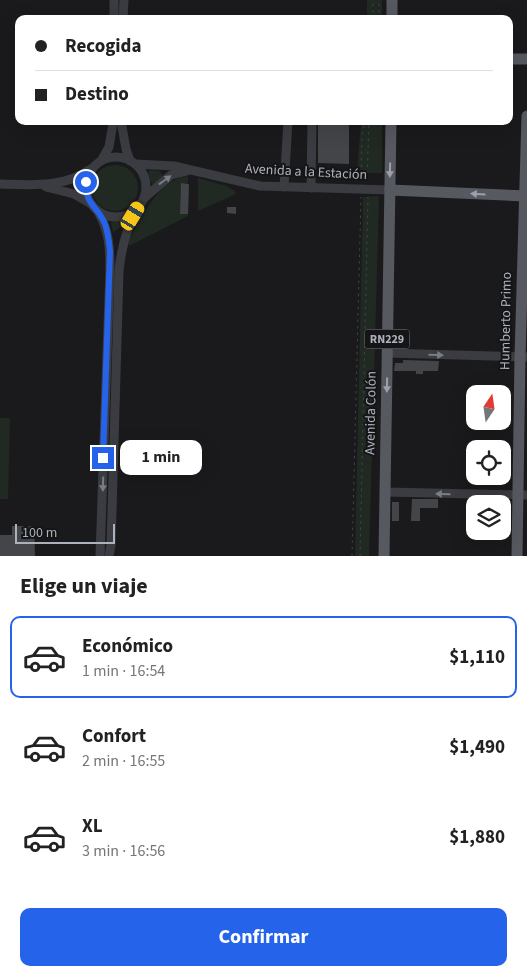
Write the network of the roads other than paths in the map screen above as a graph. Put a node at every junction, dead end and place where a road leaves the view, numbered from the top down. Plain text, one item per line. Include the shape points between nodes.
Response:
1 (114, 0) edge
2 (124, 0) edge
3 (392, 0) edge
4 (114, 15) edge
5 (123, 15) edge
6 (392, 15) edge
7 (513, 59) edge
8 (527, 59) edge
9 (527, 116) edge
10 (116, 125) edge
11 (118, 125) edge
12 (288, 125) edge
13 (312, 125) edge
14 (391, 125) edge
15 (101, 161) junction
16 (133, 163) junction
17 (92, 168) junction
18 (192, 170) junction
19 (0, 184) edge
20 (36, 185) junction
21 (284, 187) junction
22 (311, 188) junction
23 (390, 190) junction
24 (526, 196) edge
25 (142, 202) junction
26 (94, 207) junction
27 (387, 353) junction
28 (524, 357) edge
29 (385, 492) junction
30 (523, 495) edge
31 (100, 556) edge
32 (109, 556) edge
33 (384, 556) edge
34 (517, 556) edge

1 - 4 street
2 - 5 street
3 - 6 main road
7 - 8 main road
9 - 24 main road, Humberto Primo
10 - 15 street
11 - 16 street
12 - 21 street
13 - 22 street
14 -> 23 main road, Avenida Colón / RN229
15 - 16 street via 116,157
15 - 17 street
16 - 18 street, Avenida a la Estación
16 - 25 street via 145,181
17 - 20 street via 70,180
17 - 26 street via 86,186 87,196
18 - 21 street, Avenida a la Estación via 237,182
25 -> 18 street via 171,176
19 - 20 street
20 - 26 street via 74,194
21 - 22 street, Avenida a la Estación
22 - 23 street, Avenida a la Estación
24 -> 23 main road
23 - 27 main road, Avenida Colón / RN229
24 - 28 main road, Humberto Primo
25 - 26 street via 122,216 107,216
25 - 32 street via 127,231 119,272
26 -> 31 street via 105,224 110,269
27 -> 28 street
27 -> 29 main road, Avenida Colón / RN229
28 - 30 main road, Humberto Primo
30 -> 29 street
29 - 33 main road, Avenida Colón / RN229
30 - 34 main road, Humberto Primo

